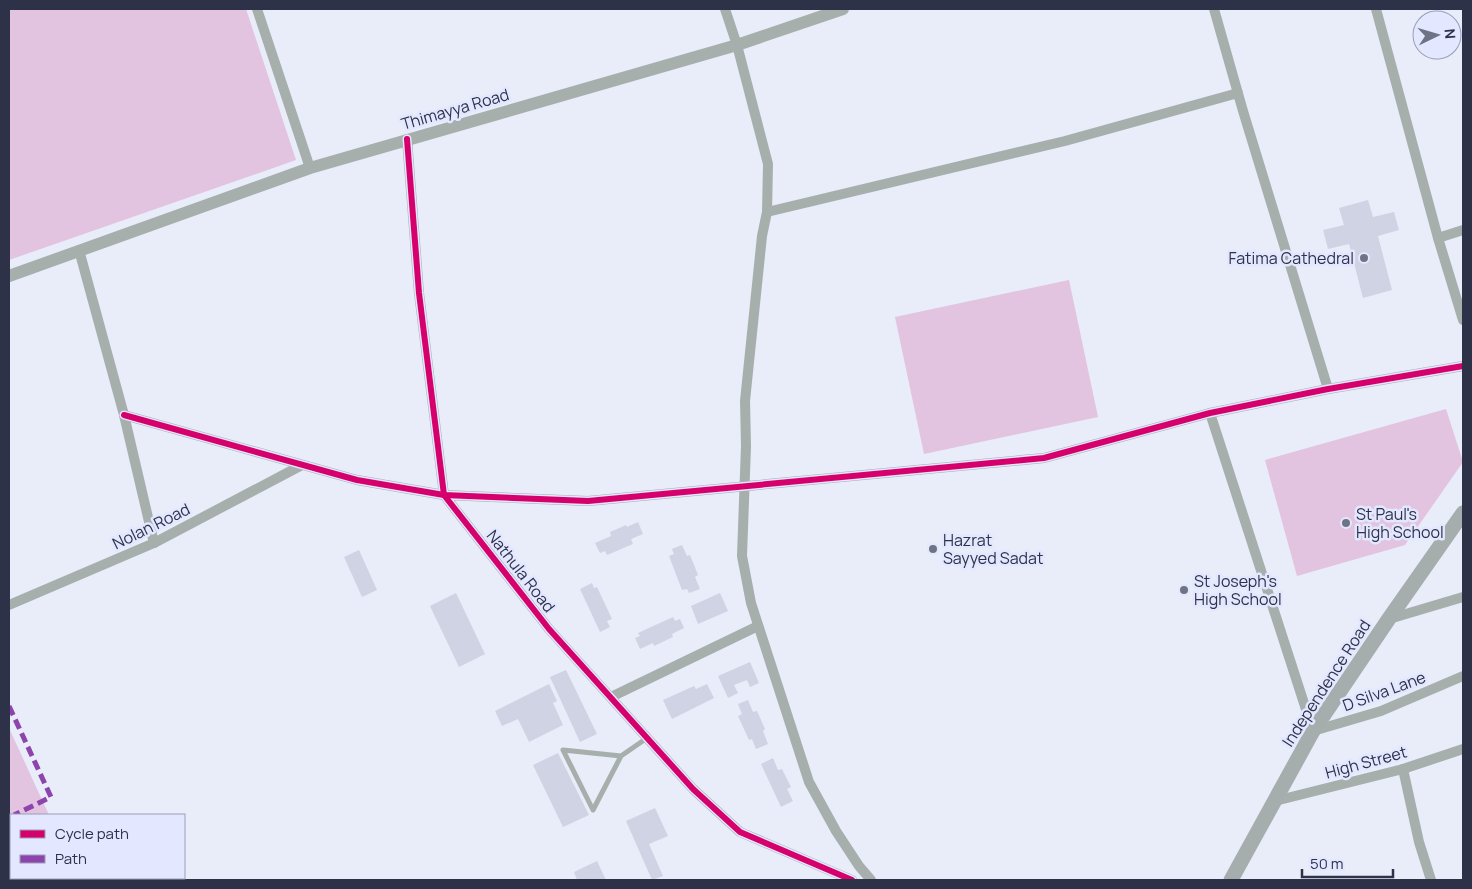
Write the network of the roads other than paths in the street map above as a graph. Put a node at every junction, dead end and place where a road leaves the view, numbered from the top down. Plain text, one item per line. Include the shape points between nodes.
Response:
1 (257, 9) edge
2 (725, 9) edge
3 (843, 9) edge
4 (1214, 9) edge
5 (1376, 9) edge
6 (737, 45) junction
7 (1238, 93) junction
8 (407, 139) junction
9 (310, 168) junction
10 (767, 212) junction
11 (1463, 230) edge
12 (1438, 238) junction
13 (79, 250) junction
14 (9, 276) edge
15 (1463, 320) edge
16 (1463, 366) edge
17 (1328, 389) junction
18 (1210, 413) junction
19 (124, 415) junction
20 (302, 465) junction
21 (744, 485) junction
22 (444, 495) junction
23 (1463, 513) edge
24 (154, 543) junction
25 (1463, 597) edge
26 (9, 605) edge
27 (1388, 620) junction
28 (758, 626) junction
29 (1463, 676) edge
30 (611, 697) junction
31 (1313, 731) junction
32 (647, 737) junction
33 (1463, 749) edge
34 (621, 756) junction
35 (1403, 769) junction
36 (1275, 801) junction
37 (852, 880) edge
38 (871, 880) edge
39 (1231, 880) edge
40 (1431, 880) edge

1 - 9 street
2 - 6 street
3 - 6 street, Thimayya Road
4 - 7 street
5 - 12 street
6 - 8 street, Thimayya Road
6 - 10 street via 768,164
7 - 10 street via 1065,141
7 - 17 street
8 - 9 street, Thimayya Road
8 - 22 street via 420,293
9 - 13 street, Thimayya Road
10 - 21 street via 745,401
11 - 12 street
12 - 15 street
13 - 14 street, Thimayya Road
13 - 19 street
16 - 17 street
17 - 18 street
18 - 21 street via 1044,458
18 - 31 street
19 - 20 street
19 - 24 street
20 - 22 street via 357,480
20 - 24 street, Nolan Road
21 - 22 street via 588,501
21 - 28 street via 742,556
22 - 30 street, Nathula Road via 549,629
23 - 27 main road, Independence Road
24 - 26 street, Nolan Road
25 - 27 street
27 - 31 main road, Independence Road
28 - 30 street
28 - 38 street via 809,782 836,831
29 - 31 street, D Silva Lane via 1381,711
30 - 32 street, Nathula Road
31 - 36 main road, Independence Road
32 - 34 lane
32 - 37 street, Nathula Road via 693,789 740,832
33 - 35 street, High Street
34 - 34 lane via 617,764 593,810 563,750
35 - 36 street, High Street
35 - 40 street
36 - 39 main road, Independence Road

